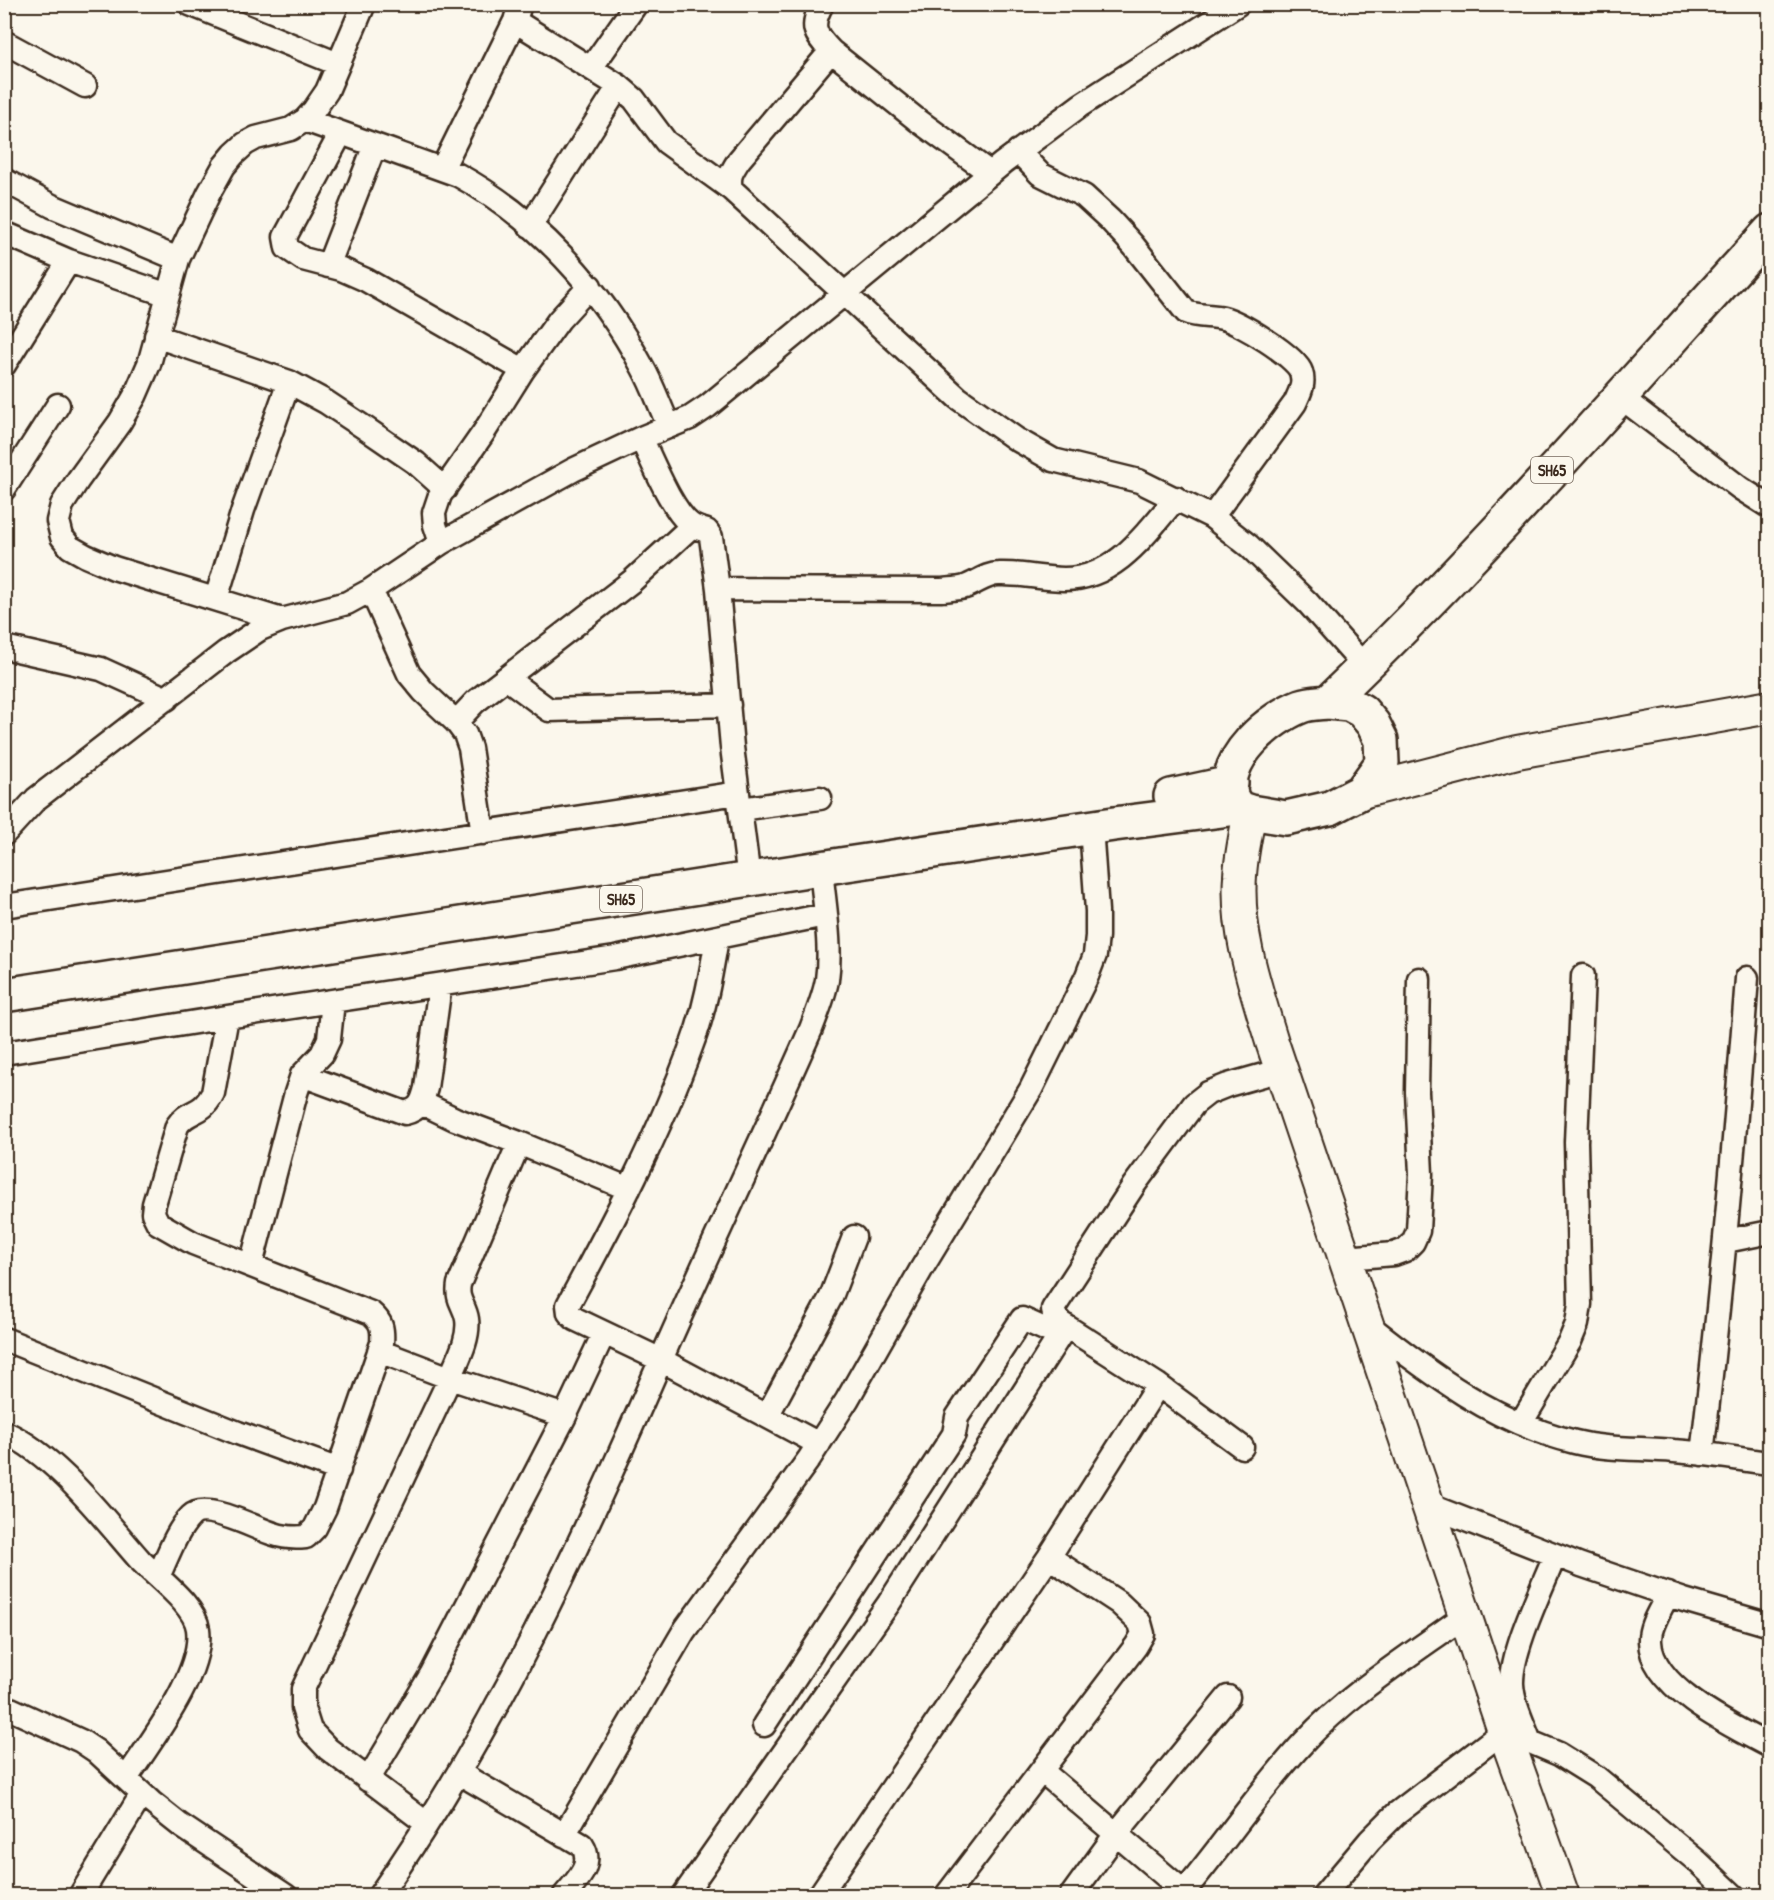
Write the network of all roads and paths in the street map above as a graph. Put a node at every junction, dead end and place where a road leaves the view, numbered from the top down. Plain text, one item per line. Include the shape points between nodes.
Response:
1 (190, 4) edge
2 (364, 4) edge
3 (636, 4) edge
4 (822, 4) edge
5 (1238, 4) edge
6 (517, 13) edge
7 (4, 42) edge
8 (831, 51) junction
9 (338, 64) junction
10 (591, 68) junction
11 (85, 86) dead end
12 (619, 86) junction
13 (305, 120) junction
14 (341, 133) junction
15 (375, 145) junction
16 (1018, 151) junction
17 (442, 169) junction
18 (990, 173) junction
19 (4, 180) edge
20 (731, 189) junction
21 (530, 226) junction
22 (1770, 231) edge
23 (4, 233) edge
24 (178, 259) junction
25 (69, 261) junction
26 (328, 266) junction
27 (590, 286) junction
28 (845, 292) junction
29 (168, 295) junction
30 (156, 336) junction
31 (4, 365) edge
32 (523, 370) junction
33 (289, 382) junction
34 (1619, 396) junction
35 (58, 405) dead end
36 (669, 426) junction
37 (641, 438) junction
38 (4, 489) edge
39 (444, 489) junction
40 (1176, 498) junction
41 (1770, 507) edge
42 (1212, 517) junction
43 (692, 526) junction
44 (441, 543) junction
45 (718, 589) junction
46 (371, 590) junction
47 (216, 599) junction
48 (282, 620) junction
49 (4, 647) edge
50 (1365, 667) junction
51 (506, 678) junction
52 (167, 699) junction
53 (1328, 702) junction
54 (729, 705) junction
55 (1770, 707) edge
56 (456, 722) junction
57 (1361, 792) junction
58 (820, 798) dead end
59 (739, 801) junction
60 (1239, 801) junction
61 (1091, 827) junction
62 (483, 833) junction
63 (4, 834) edge
64 (821, 868) junction
65 (748, 870) junction
66 (4, 906) edge
67 (825, 915) junction
68 (717, 938) junction
69 (1583, 976) dead end
70 (4, 978) edge
71 (1747, 978) dead end
72 (1419, 979) dead end
73 (440, 985) junction
74 (4, 995) edge
75 (333, 1001) junction
76 (227, 1017) junction
77 (4, 1053) edge
78 (1281, 1070) junction
79 (302, 1075) junction
80 (422, 1103) junction
81 (519, 1143) junction
82 (629, 1189) junction
83 (1770, 1232) edge
84 (854, 1237) dead end
85 (1726, 1241) junction
86 (1345, 1258) junction
87 (251, 1265) junction
88 (1366, 1323) junction
89 (1063, 1331) junction
90 (604, 1333) junction
91 (4, 1339) edge
92 (379, 1352) junction
93 (661, 1360) junction
94 (450, 1378) junction
95 (1158, 1386) junction
96 (565, 1416) junction
97 (767, 1416) junction
98 (1521, 1423) junction
99 (4, 1432) edge
100 (819, 1444) junction
101 (1242, 1447) dead end
102 (1702, 1454) junction
103 (1770, 1463) edge
104 (339, 1470) junction
105 (1428, 1505) junction
106 (1555, 1555) junction
107 (1049, 1557) junction
108 (158, 1577) junction
109 (1668, 1594) junction
110 (1466, 1616) junction
111 (1770, 1625) edge
112 (1228, 1697) dead end
113 (4, 1706) edge
114 (764, 1725) dead end
115 (1517, 1736) junction
116 (1770, 1746) edge
117 (1041, 1770) junction
118 (459, 1773) junction
119 (368, 1780) junction
120 (134, 1786) junction
121 (426, 1823) junction
122 (1116, 1834) junction
123 (564, 1835) junction
124 (1184, 1894) edge
125 (80, 1896) edge
126 (286, 1896) edge
127 (379, 1896) edge
128 (564, 1896) edge
129 (683, 1896) edge
130 (819, 1896) edge
131 (946, 1896) edge
132 (1071, 1896) edge
133 (1323, 1896) edge
134 (1563, 1896) edge
135 (1734, 1896) edge

1 - 9 street
2 - 9 street
3 - 10 street
4 - 8 street via 814,26 818,38
5 - 16 street via 1081,105
6 - 10 street
6 - 17 street
7 - 11 street
8 - 18 street
8 - 20 street via 739,160 729,179
9 - 13 street via 327,91
10 - 12 street
12 - 20 street via 634,99 666,142
12 - 21 street
13 - 14 street
13 - 24 street via 291,129 256,138 234,154 209,193
14 - 15 street
14 - 26 street via 285,237 292,253
15 - 17 street
15 - 26 street
16 - 18 street
16 - 42 street via 1040,174 1084,196 1110,220 1186,312 1225,318 1277,348 1294,360 1301,371 1302,390 1295,403
17 - 21 street via 480,187
18 - 28 street
19 - 24 street via 52,206
20 - 28 street
21 - 27 street
22 - 34 main road, SH65
23 - 25 street
24 - 29 street
25 - 29 street
25 - 31 street
26 - 32 street via 366,280
27 - 32 street via 559,320
27 - 36 street via 643,368
28 - 36 street via 708,406
28 - 40 street via 958,398 1016,439 1053,460 1139,481
29 - 30 street
30 - 33 street
30 - 47 street via 135,396 62,505 58,521 62,537 70,547 86,556
32 - 39 street
33 - 39 street via 326,402 416,463
33 - 47 street
34 - 41 street
34 - 50 main road, SH65
35 - 38 street
36 - 37 street
37 - 43 street via 662,484
37 - 44 street via 573,470
39 - 44 street via 434,513
40 - 42 street
40 - 45 street via 1117,563 1083,577 996,574 965,587 942,590
42 - 50 street via 1249,546 1308,603
43 - 45 street via 707,531 711,537
43 - 51 street via 632,581
44 - 46 street
45 - 54 street
46 - 48 street via 347,603
46 - 56 street via 409,674
47 - 48 street
48 - 52 street via 226,652
49 - 52 street via 101,669
50 - 53 main road, SH65
51 - 54 street via 549,710
51 - 56 street
52 - 63 street via 36,799
53 - 57 main road, SH65 via 1349,704 1362,711 1381,740 1382,763
53 - 60 main road, SH65 via 1302,706 1253,737 1235,765
54 - 59 street
55 - 57 street via 1517,752
56 - 62 street via 470,748
57 - 60 main road, SH65 via 1330,808 1286,818
58 - 59 street
59 - 62 street
59 - 65 street
60 - 61 main road, SH65
60 - 65 main road, SH65 via 1193,793
60 - 78 street via 1242,919 1250,969
61 - 64 main road, SH65
61 - 100 street via 1097,936 1087,976 1031,1089
62 - 66 street
64 - 65 main road, SH65
64 - 67 street
65 - 70 main road, SH65 via 484,904
65 - 74 main road, SH65
67 - 68 street
67 - 93 street via 828,958 824,996
68 - 73 street
68 - 82 street via 710,982 692,1044
69 - 98 street via 1576,1142 1580,1304 1570,1341
71 - 85 street
72 - 86 street via 1418,1231 1405,1250
73 - 75 street
73 - 80 street
75 - 76 street
75 - 79 street via 329,1039 322,1054
76 - 77 street
76 - 87 street via 213,1093 200,1111 183,1118 177,1126 153,1213 170,1232
78 - 86 street
78 - 89 street via 1228,1085 1194,1104 1056,1302 1054,1315
79 - 80 street via 405,1113 417,1110
79 - 87 street
80 - 81 street
81 - 82 street
81 - 94 street via 459,1284 457,1295 467,1318 467,1330
82 - 90 street via 568,1305 575,1319
83 - 85 street
84 - 97 street via 831,1297
85 - 102 street
86 - 88 street
87 - 92 street via 371,1313 381,1321 383,1330
88 - 98 street via 1475,1402
88 - 105 street
89 - 95 street
89 - 114 street via 1022,1319 957,1417 954,1434
89 - 129 street via 889,1604
90 - 93 street
90 - 96 street
91 - 104 street
92 - 94 street
92 - 104 street
93 - 97 street
93 - 118 street via 553,1598
94 - 96 street
94 - 119 street via 303,1689 303,1708 310,1730
95 - 101 street
95 - 107 street
96 - 119 street via 431,1675
97 - 100 street
98 - 102 street via 1577,1443
99 - 108 street via 52,1465
100 - 123 street via 684,1631
102 - 103 street
104 - 108 street via 320,1518 306,1537 272,1534 204,1511 193,1514 183,1528
105 - 106 street
105 - 110 street
106 - 109 street
106 - 115 street via 1514,1667
107 - 117 street via 1119,1603 1140,1623 1143,1634
107 - 130 street
108 - 120 street via 196,1617 199,1630 186,1685
109 - 111 street
109 - 116 street via 1649,1638 1662,1674 1701,1708
110 - 115 street
110 - 124 street via 1313,1733
112 - 122 street
113 - 120 street via 81,1741
115 - 133 street via 1396,1814
115 - 134 street
115 - 135 street via 1559,1754 1596,1777
117 - 122 street
117 - 131 street
118 - 121 street
118 - 123 street
119 - 121 street
120 - 125 street
120 - 126 street via 180,1825
121 - 127 street
122 - 124 street
122 - 132 street
123 - 128 street via 582,1845 587,1863

